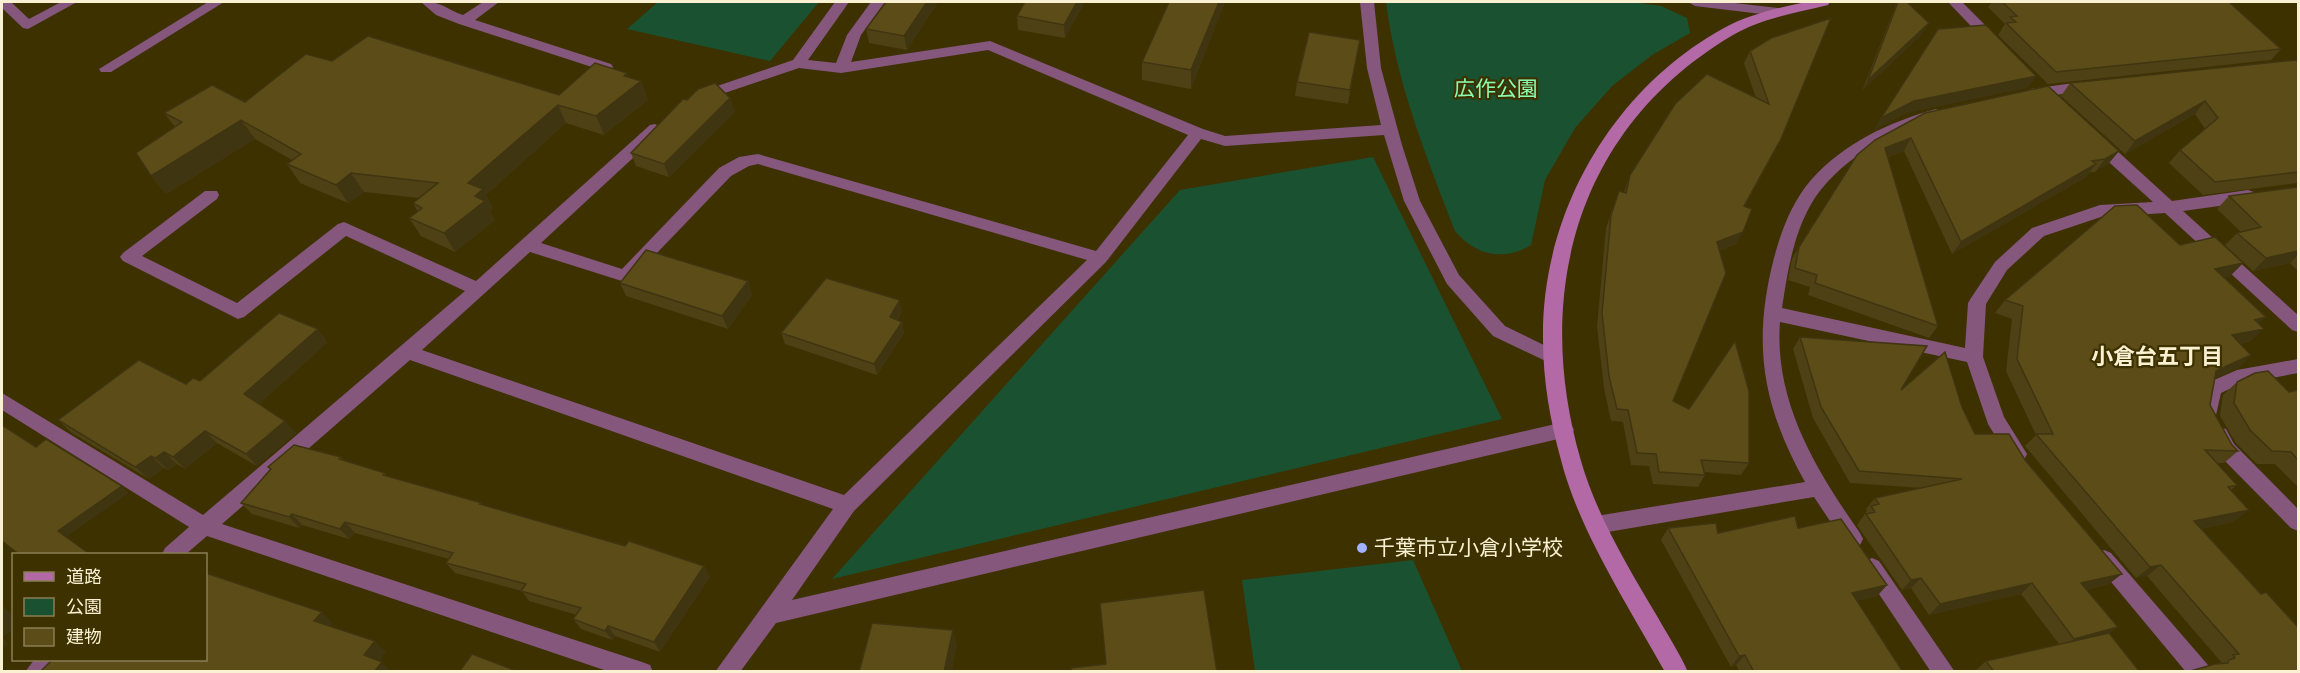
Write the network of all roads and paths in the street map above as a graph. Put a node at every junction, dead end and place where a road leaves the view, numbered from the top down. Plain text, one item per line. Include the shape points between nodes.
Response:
1 (3, 2) edge
2 (70, 2) edge
3 (217, 2) edge
4 (428, 2) edge
5 (492, 2) edge
6 (842, 2) edge
7 (878, 2) edge
8 (1367, 2) edge
9 (1695, 2) edge
10 (1823, 2) edge
11 (1955, 2) edge
12 (1778, 12) junction
13 (464, 21) junction
14 (2003, 51) edge
15 (798, 63) junction
16 (606, 67) edge
17 (841, 68) junction
18 (106, 69) dead end
19 (2027, 75) edge
20 (2101, 85) edge
21 (2043, 92) junction
22 (2010, 98) edge
23 (684, 102) edge
24 (2059, 107) edge
25 (1956, 110) edge
26 (667, 118) edge
27 (1390, 129) junction
28 (2084, 130) edge
29 (1198, 133) junction
30 (2263, 194) edge
31 (212, 195) dead end
32 (2168, 207) junction
33 (530, 246) junction
34 (1100, 258) junction
35 (478, 290) junction
36 (1772, 313) junction
37 (2298, 325) edge
38 (408, 352) junction
39 (1552, 357) junction
40 (1974, 357) junction
41 (2298, 366) edge
42 (2, 401) edge
43 (1564, 430) junction
44 (2031, 473) edge
45 (1817, 488) junction
46 (847, 505) junction
47 (2298, 522) edge
48 (1596, 525) junction
49 (205, 526) junction
50 (2092, 545) edge
51 (174, 553) edge
52 (769, 615) junction
53 (49, 661) edge
54 (36, 672) edge
55 (642, 672) edge
56 (726, 672) edge
57 (1677, 672) edge
58 (1944, 672) edge
59 (2200, 672) edge

1 - 2 street via 28,25
3 - 18 street
4 - 13 street
5 - 13 street
6 - 15 street
7 - 17 street via 854,35
8 - 27 street via 1374,68
9 - 12 street
10 - 12 street
11 - 14 street
12 - 39 street via 1730,31 1667,74 1610,136 1588,174 1558,266 1551,317
13 - 16 street
15 - 17 street
15 - 23 street
17 - 29 street via 990,45
19 - 21 street
20 - 21 street
21 - 22 street
21 - 24 street
25 - 36 street via 1912,119 1860,147 1815,186 1799,212 1780,260
26 - 33 street
27 - 29 street via 1225,141
27 - 39 street via 1412,201 1453,279 1499,331
28 - 32 street
29 - 34 street
30 - 32 street
31 - 35 street via 129,257 238,312 344,228
32 - 37 street
32 - 40 street via 2100,211 2038,232 2001,266 1977,303
33 - 34 street via 625,276 725,172 758,159
33 - 35 street
34 - 46 street
35 - 38 street
36 - 40 street
36 - 45 street via 1771,353 1784,414
38 - 46 street
38 - 49 street
39 - 43 street
40 - 44 street via 1995,419
41 - 47 street via 2237,377 2212,388 2208,416 2227,450
42 - 49 street
43 - 48 street via 1571,461
43 - 52 street
45 - 48 street
45 - 58 street
46 - 52 street
48 - 57 street
49 - 51 street
49 - 55 street
50 - 59 street
52 - 56 street
53 - 54 street

